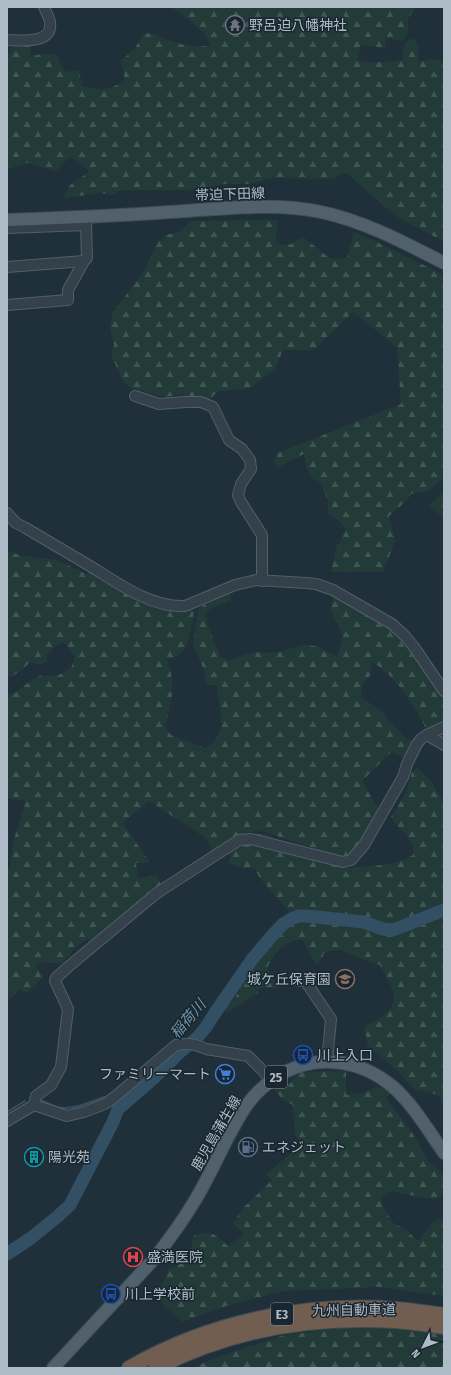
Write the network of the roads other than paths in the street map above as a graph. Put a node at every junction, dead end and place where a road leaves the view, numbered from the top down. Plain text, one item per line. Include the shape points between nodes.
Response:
1 (44, 7) edge
2 (7, 40) edge
3 (7, 220) edge
4 (87, 221) junction
5 (7, 228) edge
6 (84, 261) junction
7 (444, 263) edge
8 (7, 267) edge
9 (7, 305) edge
10 (135, 396) dead end
11 (7, 513) edge
12 (262, 581) junction
13 (444, 692) edge
14 (444, 727) edge
15 (428, 735) junction
16 (444, 744) edge
17 (299, 981) dead end
18 (327, 1062) junction
19 (271, 1080) junction
20 (34, 1105) junction
21 (7, 1121) edge
22 (444, 1153) edge
23 (444, 1315) edge
24 (444, 1327) edge
25 (57, 1367) edge
26 (129, 1368) edge
27 (156, 1368) edge

1 - 2 street via 50,22 48,33 35,40
3 - 4 main road, 帯迫下田線
4 - 5 street
4 - 6 street via 87,258
4 - 7 main road, 帯迫下田線 via 269,207 320,212 376,230
6 - 8 street
6 - 9 street via 68,290 68,300
10 - 12 street via 159,404 201,402 213,407 229,440 242,449 250,460 251,469 241,484 238,495 262,535
11 - 12 street via 20,525 117,583 153,601 185,606 235,585
12 - 13 street via 316,584 333,590 392,624 414,647
14 - 15 street
15 - 16 street
15 - 20 street via 417,744 403,777 364,845 351,860 343,862 251,839 239,840 157,893 56,978 55,982 68,1009 61,1066 51,1084 36,1096
17 - 18 street via 304,979 331,1019
18 - 19 main road, 鹿児島蒲生線 / 25 via 292,1068
18 - 22 main road, 鹿児島蒲生線 / 25 via 354,1065 393,1087
19 - 20 street via 248,1056 183,1043 176,1045 105,1104 66,1116
19 - 25 main road, 鹿児島蒲生線 / 25 via 247,1106 234,1126 195,1202 169,1240
20 - 21 street
23 - 26 highway, 九州自動車道 / E3 via 359,1307 291,1312 218,1329 167,1348
24 - 27 highway, 九州自動車道 / E3 via 396,1321 300,1323 221,1341 194,1350

